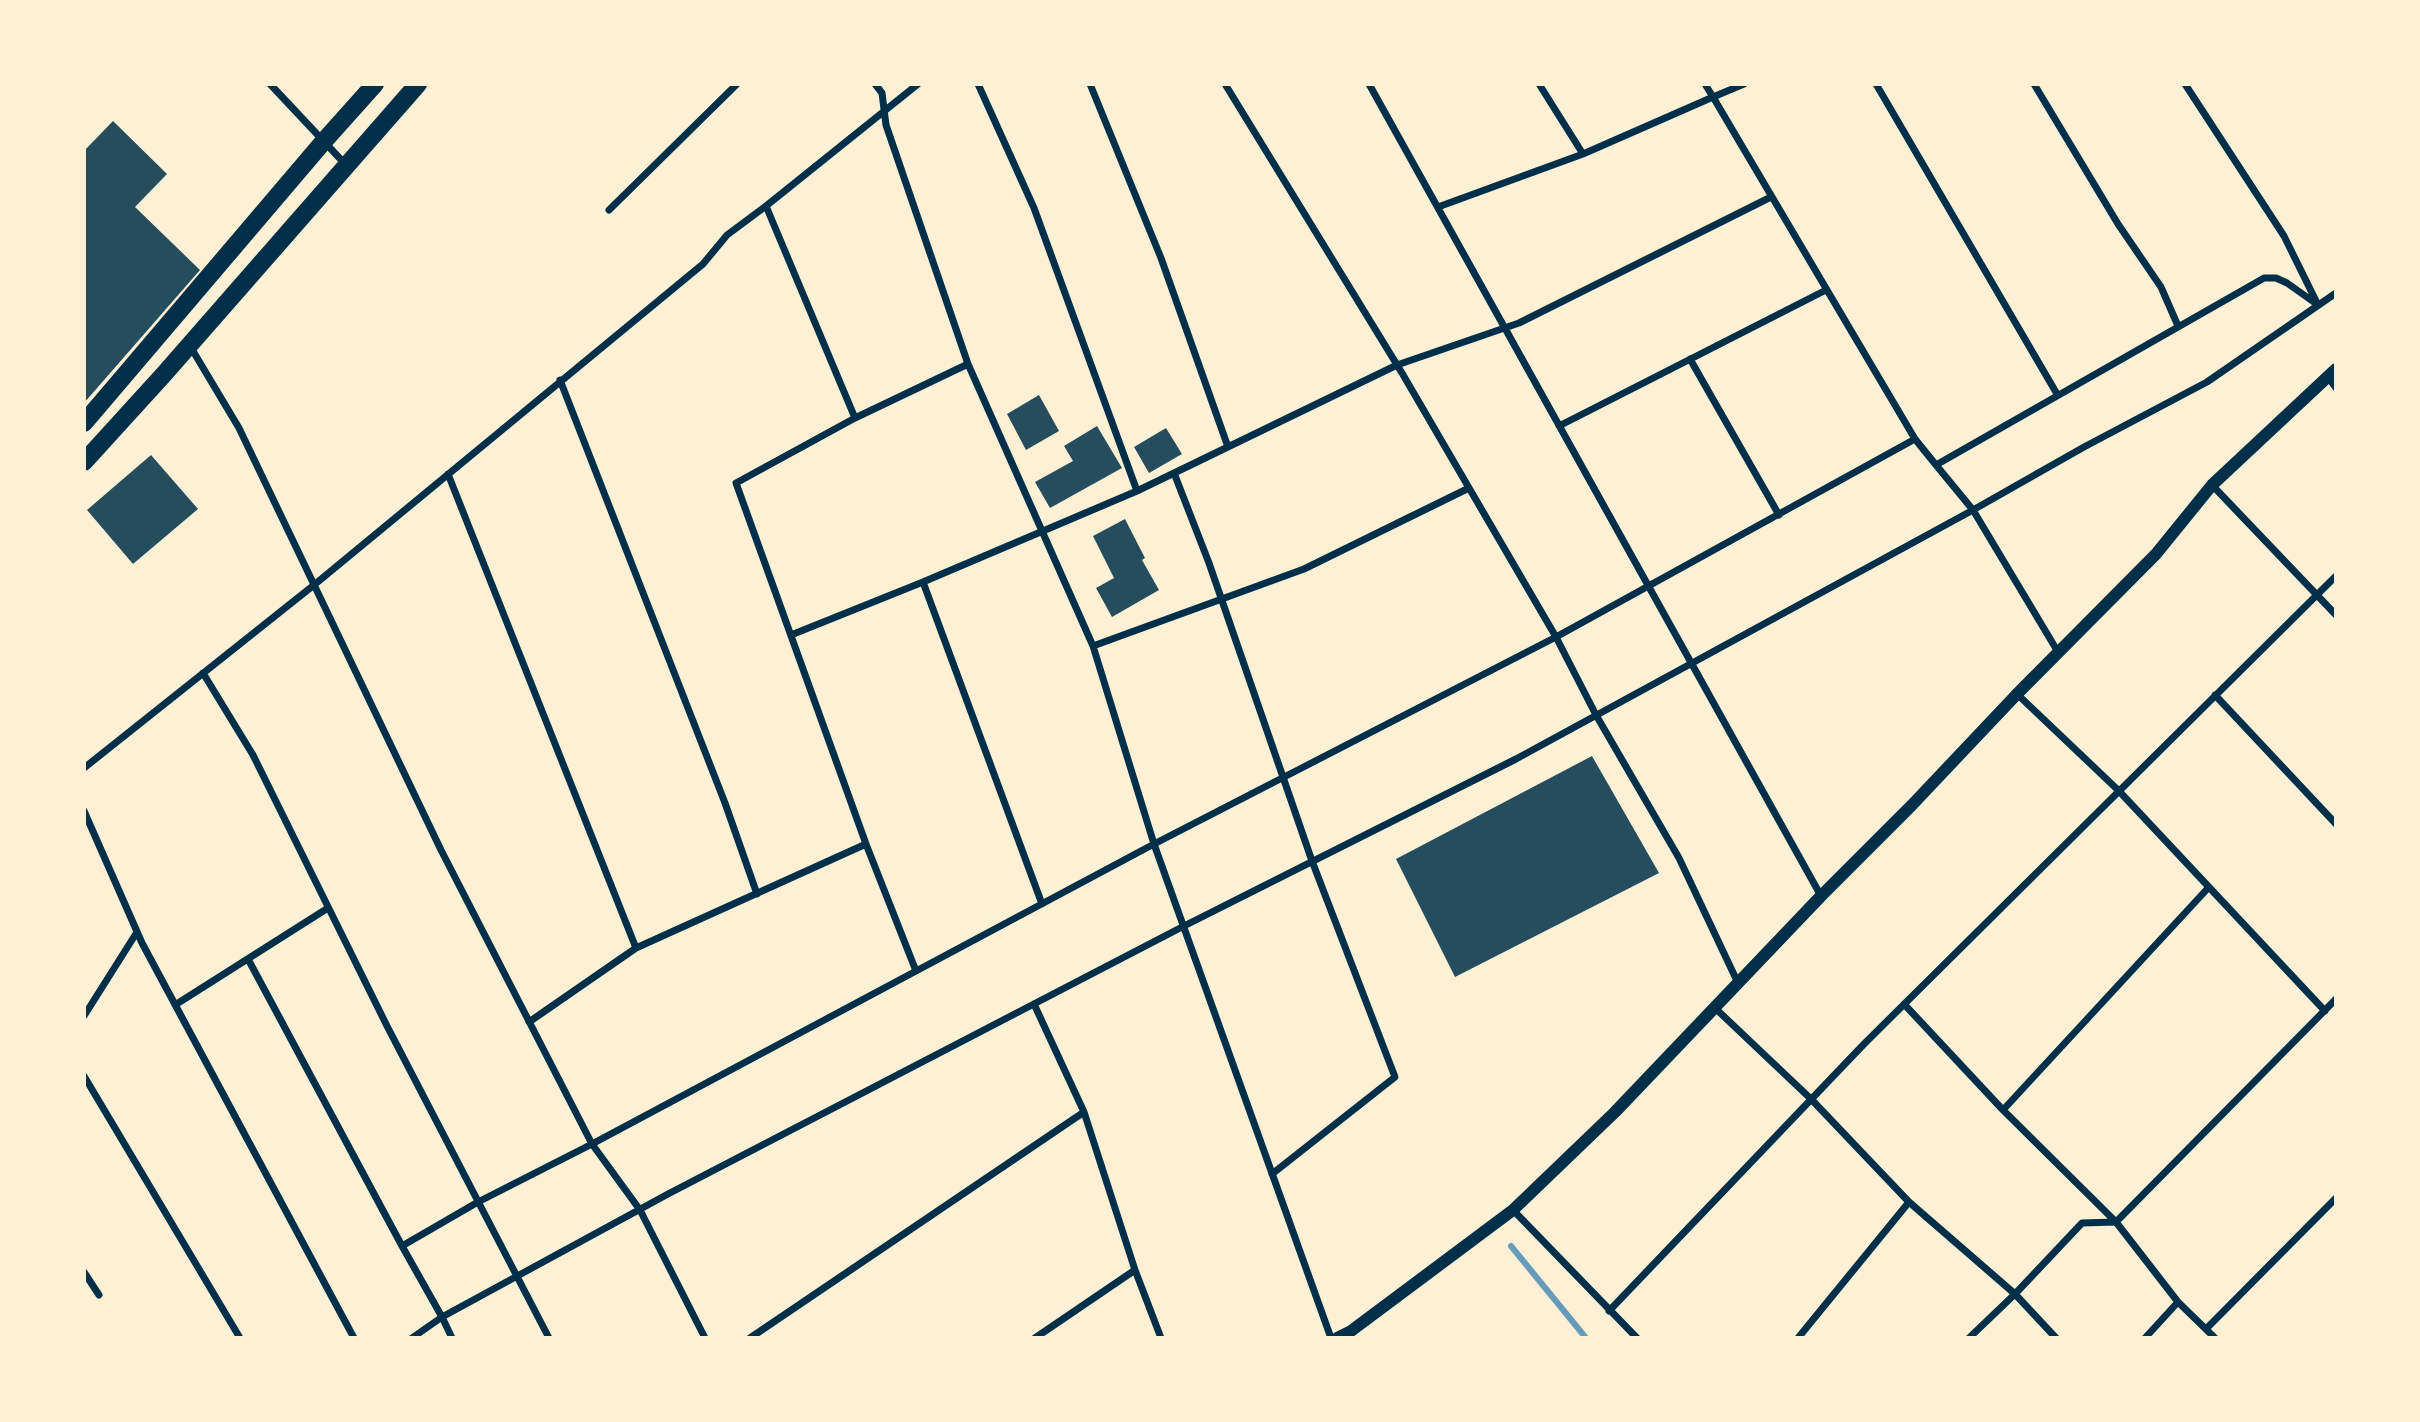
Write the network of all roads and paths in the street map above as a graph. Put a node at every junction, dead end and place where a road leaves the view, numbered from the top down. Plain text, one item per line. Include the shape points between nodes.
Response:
1 (270, 84) edge
2 (375, 84) edge
3 (418, 84) edge
4 (737, 84) edge
5 (875, 84) edge
6 (918, 84) edge
7 (978, 84) edge
8 (1090, 84) edge
9 (1225, 84) edge
10 (1369, 84) edge
11 (1539, 84) edge
12 (1705, 84) edge
13 (1744, 84) edge
14 (1875, 84) edge
15 (2034, 84) edge
16 (2185, 84) edge
17 (1713, 97) junction
18 (884, 110) junction
19 (324, 141) junction
20 (1583, 154) junction
21 (346, 166) junction
22 (1771, 197) junction
23 (766, 206) junction
24 (1438, 207) junction
25 (610, 210) dead end
26 (1826, 289) junction
27 (2336, 293) edge
28 (2318, 304) junction
29 (2178, 326) junction
30 (1505, 328) junction
31 (189, 345) junction
32 (1690, 359) junction
33 (968, 364) junction
34 (1397, 365) junction
35 (2333, 378) edge
36 (560, 380) junction
37 (2057, 394) junction
38 (855, 418) junction
39 (84, 423) edge
40 (1559, 426) junction
41 (1915, 439) junction
42 (1228, 447) junction
43 (84, 462) edge
44 (1936, 465) junction
45 (1174, 473) junction
46 (448, 474) junction
47 (2212, 485) junction
48 (1469, 488) junction
49 (1137, 491) junction
50 (1973, 510) junction
51 (1779, 515) junction
52 (1043, 531) junction
53 (2336, 576) edge
54 (923, 582) junction
55 (314, 585) junction
56 (1648, 588) junction
57 (2316, 596) junction
58 (1222, 600) junction
59 (2336, 615) edge
60 (791, 635) junction
61 (1556, 637) junction
62 (1093, 646) junction
63 (2058, 652) junction
64 (1690, 663) junction
65 (203, 673) junction
66 (2017, 694) junction
67 (2215, 695) junction
68 (1596, 715) junction
69 (84, 768) edge
70 (1283, 778) junction
71 (2118, 790) junction
72 (84, 811) edge
73 (2336, 824) edge
74 (866, 844) junction
75 (1154, 844) junction
76 (1312, 862) junction
77 (2209, 887) junction
78 (757, 894) junction
79 (1821, 896) junction
80 (1042, 904) junction
81 (328, 908) junction
82 (1184, 926) junction
83 (137, 932) junction
84 (636, 948) junction
85 (248, 959) junction
86 (916, 971) junction
87 (1739, 983) junction
88 (2336, 999) edge
89 (1034, 1004) junction
90 (1904, 1004) junction
91 (175, 1005) junction
92 (1715, 1008) junction
93 (2325, 1011) junction
94 (84, 1016) edge
95 (529, 1022) junction
96 (84, 1076) edge
97 (1811, 1099) junction
98 (2003, 1111) junction
99 (1084, 1112) junction
100 (592, 1144) junction
101 (1272, 1174) junction
102 (2336, 1198) edge
103 (478, 1202) junction
104 (1909, 1202) junction
105 (640, 1210) junction
106 (1513, 1210) junction
107 (2116, 1222) junction
108 (402, 1246) junction
109 (1135, 1270) junction
110 (84, 1272) edge
111 (516, 1277) junction
112 (2015, 1294) junction
113 (99, 1295) dead end
114 (2178, 1302) junction
115 (1609, 1311) junction
116 (442, 1317) junction
117 (2206, 1329) junction
118 (1354, 1334) edge
119 (240, 1338) edge
120 (354, 1338) edge
121 (412, 1338) edge
122 (453, 1338) edge
123 (549, 1338) edge
124 (705, 1338) edge
125 (750, 1338) edge
126 (1035, 1338) edge
127 (1161, 1338) edge
128 (1331, 1338) edge
129 (1337, 1338) edge
130 (1637, 1338) edge
131 (1798, 1338) edge
132 (1969, 1338) edge
133 (2056, 1338) edge
134 (2145, 1338) edge
135 (2215, 1338) edge

1 - 19 street
2 - 19 main road
3 - 21 main road
4 - 25 street
5 - 18 street via 882,93
6 - 18 street
7 - 49 street via 1034,208
8 - 42 street via 1161,258
9 - 34 street
10 - 24 street
11 - 20 street
12 - 17 street
13 - 17 street
14 - 37 street
15 - 29 street via 2161,287
16 - 28 street via 2284,236
17 - 20 street
17 - 22 street
18 - 23 street
18 - 33 street
19 - 21 street
19 - 39 main road
20 - 24 street
21 - 31 main road
22 - 26 street
22 - 30 street
23 - 36 street via 727,235 703,264
23 - 38 street
24 - 30 street
26 - 32 street
26 - 41 street
27 - 28 street
28 - 29 street via 2287,283 2264,278
28 - 50 street via 2207,382
29 - 37 street
30 - 34 street
30 - 40 street
31 - 43 main road
31 - 55 street via 239,428
32 - 40 street
32 - 51 street
33 - 38 street
33 - 52 street
34 - 42 street
34 - 48 street
35 - 47 street
36 - 46 street
36 - 78 street
37 - 44 street
38 - 60 street via 736,482
40 - 56 street
41 - 44 street
41 - 51 street
42 - 45 street
44 - 50 street
45 - 49 street
45 - 58 street
46 - 55 street
46 - 84 street
47 - 57 street
47 - 63 street via 2156,554
48 - 58 street via 1304,569
48 - 61 street
49 - 52 street
50 - 63 street
50 - 64 street
51 - 56 street
52 - 54 street
52 - 62 street
53 - 57 street
54 - 60 street
54 - 80 street
55 - 65 street
55 - 95 street
56 - 61 street
56 - 64 street
57 - 59 street
57 - 67 street
58 - 62 street
58 - 70 street
60 - 74 street
61 - 68 street
61 - 70 street
62 - 75 street
63 - 66 street
64 - 68 street
64 - 79 street
65 - 69 street
65 - 81 street via 253,755
66 - 71 street
66 - 79 street
67 - 71 street
67 - 73 street
68 - 76 street
68 - 87 street via 1679,858
70 - 75 street
70 - 76 street
71 - 77 street
71 - 90 street
72 - 83 street
74 - 78 street
74 - 86 street
75 - 80 street
75 - 82 street
76 - 82 street
76 - 101 street via 1395,1077
77 - 93 street
77 - 98 street
78 - 84 street
79 - 87 street
80 - 86 street
81 - 85 street
81 - 103 street
82 - 89 street
82 - 101 street
83 - 91 street
83 - 94 street
84 - 95 street
85 - 91 street
85 - 108 street
86 - 100 street
87 - 92 street
88 - 93 street
89 - 99 street
89 - 105 street
90 - 97 street
90 - 98 street
91 - 120 street
92 - 97 street
92 - 106 street
93 - 107 street
95 - 100 street
96 - 119 street
97 - 104 street
97 - 115 street
98 - 107 street
99 - 109 street
99 - 125 street
100 - 103 street
100 - 105 street
101 - 128 street
102 - 117 street
103 - 108 street
103 - 111 street
104 - 112 street
104 - 131 street
105 - 111 street
105 - 124 street
106 - 115 street
106 - 118 street
107 - 112 street via 2082,1223
107 - 114 street
108 - 116 street
109 - 126 street
109 - 127 street
110 - 113 street
111 - 116 street
111 - 123 street
112 - 132 street
112 - 133 street
114 - 117 street
114 - 134 street
115 - 130 street
116 - 121 street
116 - 122 street
117 - 135 street
118 - 129 street

